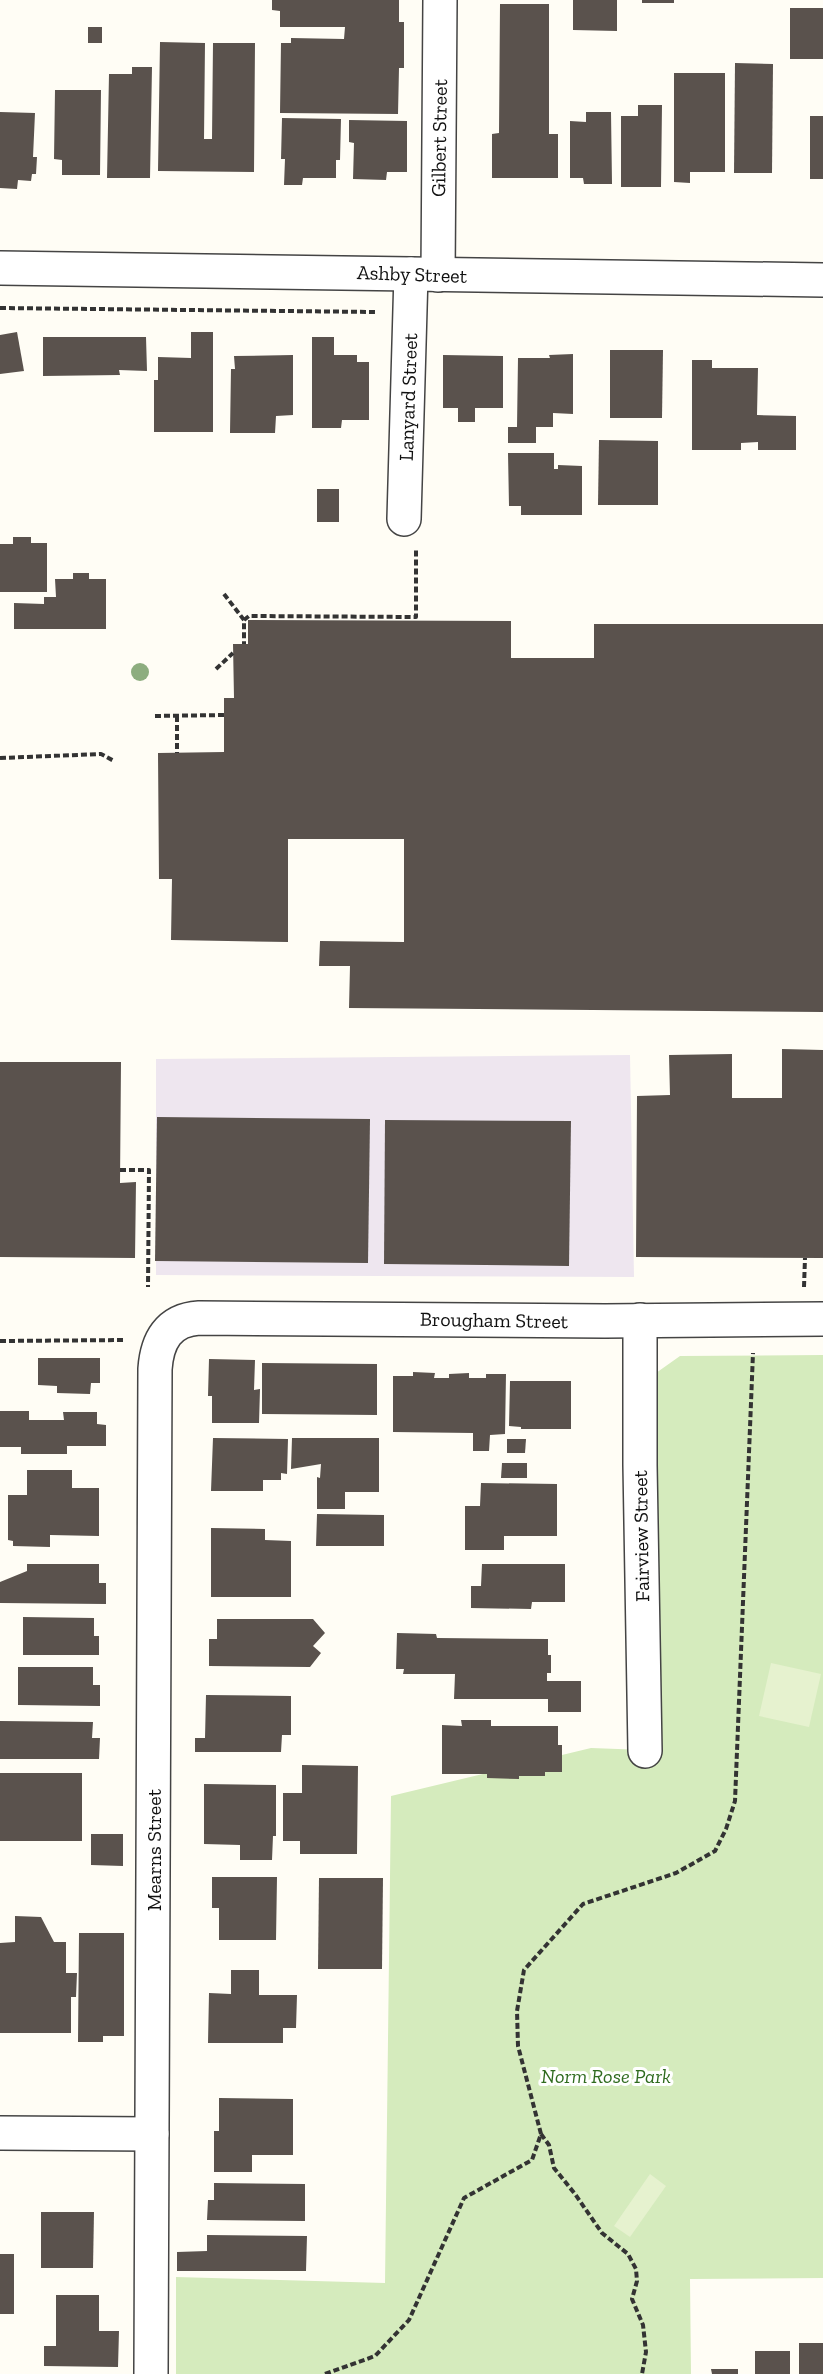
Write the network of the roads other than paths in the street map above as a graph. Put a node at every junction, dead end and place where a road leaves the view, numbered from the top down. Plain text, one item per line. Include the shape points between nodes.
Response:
1 (440, 0) edge
2 (0, 268) edge
3 (425, 274) junction
4 (823, 280) edge
5 (404, 519) dead end
6 (823, 1318) edge
7 (640, 1320) junction
8 (168, 1330) joint
9 (645, 1750) dead end
10 (0, 2133) edge
11 (152, 2134) junction
12 (151, 2374) edge

1 - 3 street, Gilbert Street
2 - 3 street, Ashby Street
3 - 4 street, Ashby Street
3 - 5 street, Lanyard Street
6 - 7 street, Brougham Street
7 - 8 street, Brougham Street via 199,1318
7 - 9 street, Fairview Street
8 - 11 street, Mearns Street via 158,1349 155,1369
10 - 11 street
11 - 12 street, Mearns Street

